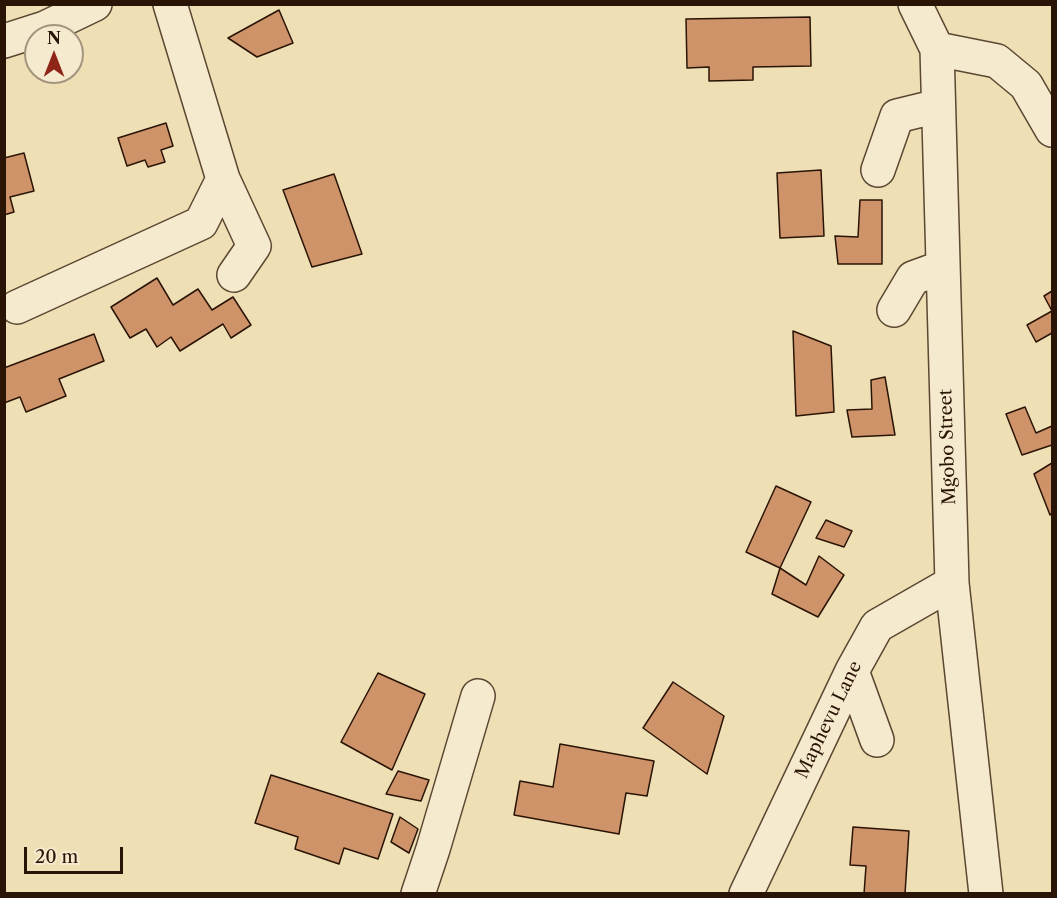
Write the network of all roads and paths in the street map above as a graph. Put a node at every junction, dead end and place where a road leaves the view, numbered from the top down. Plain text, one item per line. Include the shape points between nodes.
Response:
1 (95, 4) edge
2 (170, 4) edge
3 (915, 4) edge
4 (4, 41) edge
5 (937, 49) junction
6 (938, 106) junction
7 (1053, 130) edge
8 (878, 170) dead end
9 (223, 179) junction
10 (943, 267) junction
11 (234, 274) dead end
12 (16, 307) dead end
13 (894, 310) dead end
14 (952, 583) junction
15 (852, 671) junction
16 (478, 696) dead end
17 (877, 740) dead end
18 (418, 894) edge
19 (746, 894) edge
20 (986, 894) edge

1 - 4 street via 45,28
2 - 9 street
3 - 5 street, Mgobo Street
5 - 6 street, Mgobo Street
5 - 7 street via 997,61 1026,85
6 - 8 street via 897,116
6 - 10 street, Mgobo Street
9 - 11 street via 254,246
9 - 12 street via 201,223
10 - 13 street via 913,278
10 - 14 street, Mgobo Street
14 - 15 street, Maphevu Lane via 877,626
14 - 20 street, Mgobo Street
15 - 17 street
15 - 19 street, Maphevu Lane
16 - 18 street

